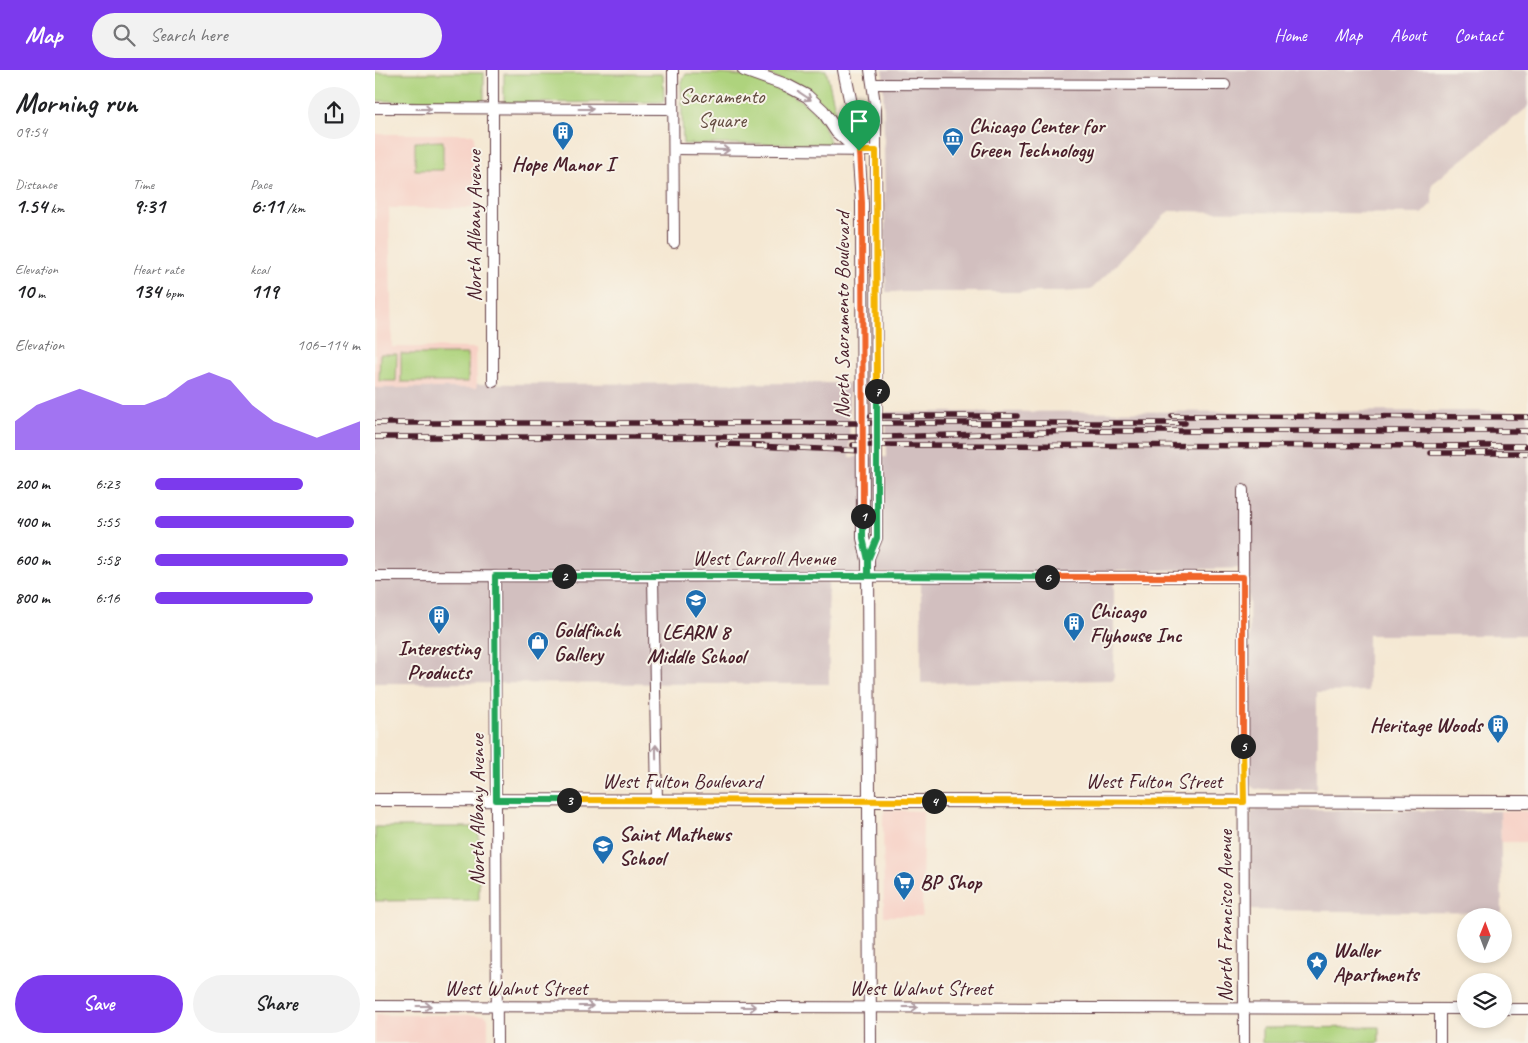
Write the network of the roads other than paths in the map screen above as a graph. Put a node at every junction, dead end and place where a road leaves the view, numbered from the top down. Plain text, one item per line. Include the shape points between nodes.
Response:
1 (493, 70) edge
2 (673, 70) edge
3 (744, 70) edge
4 (843, 70) edge
5 (870, 70) edge
6 (873, 84) junction
7 (1225, 85) dead end
8 (375, 108) edge
9 (493, 109) junction
10 (673, 109) junction
11 (674, 149) junction
12 (859, 151) junction
13 (876, 151) junction
14 (674, 243) dead end
15 (493, 382) dead end
16 (1243, 490) dead end
17 (868, 560) junction
18 (375, 576) edge
19 (495, 576) junction
20 (868, 576) junction
21 (653, 577) junction
22 (1243, 577) junction
23 (375, 800) edge
24 (496, 800) junction
25 (657, 800) junction
26 (869, 801) junction
27 (1244, 802) junction
28 (1528, 802) edge
29 (375, 1006) edge
30 (497, 1006) junction
31 (870, 1007) junction
32 (1244, 1009) junction
33 (1440, 1009) junction
34 (1457, 1009) edge
35 (1512, 1009) edge
36 (1528, 1009) edge
37 (497, 1043) edge
38 (870, 1043) edge
39 (1244, 1043) edge
40 (1440, 1043) edge

1 - 9 street, North Albany Avenue
2 - 10 street
3 -> 12 street via 807,96 823,111 837,132
4 - 12 street, North Sacramento Boulevard
5 - 6 street, North Sacramento Boulevard
6 - 7 street
6 - 13 street, North Sacramento Boulevard
8 -> 9 street
9 -> 10 street
9 - 15 street, North Albany Avenue
10 - 11 street
11 -> 12 street
11 - 14 street
12 - 13 street
12 - 17 street, North Sacramento Boulevard via 863,538
13 - 17 street, North Sacramento Boulevard via 877,538
16 - 22 street, North Francisco Avenue
17 - 20 street, North Sacramento Boulevard
18 - 19 street, West Carroll Avenue
19 - 21 street, West Carroll Avenue
19 - 24 street, North Albany Avenue
20 - 21 street, West Carroll Avenue
20 - 22 street, West Carroll Avenue
20 - 26 street, North Sacramento Boulevard
25 -> 21 street
22 - 27 street, North Francisco Avenue
23 - 24 street, West Fulton Boulevard
24 - 25 street, West Fulton Boulevard
24 - 30 street, North Albany Avenue
25 - 26 street, West Fulton Boulevard
26 - 27 street, West Fulton Street
26 - 31 street, North Sacramento Boulevard
27 - 28 street, West Fulton Street
27 - 32 street, North Francisco Avenue
29 -> 30 street, West Walnut Street
30 -> 31 street, West Walnut Street
30 - 37 street, North Albany Avenue
31 -> 32 street, West Walnut Street
31 - 38 street, North Sacramento Boulevard
32 - 33 street, West Walnut Street
32 - 39 street, North Francisco Avenue
33 - 34 street, West Walnut Street
33 - 40 street
35 - 36 street

